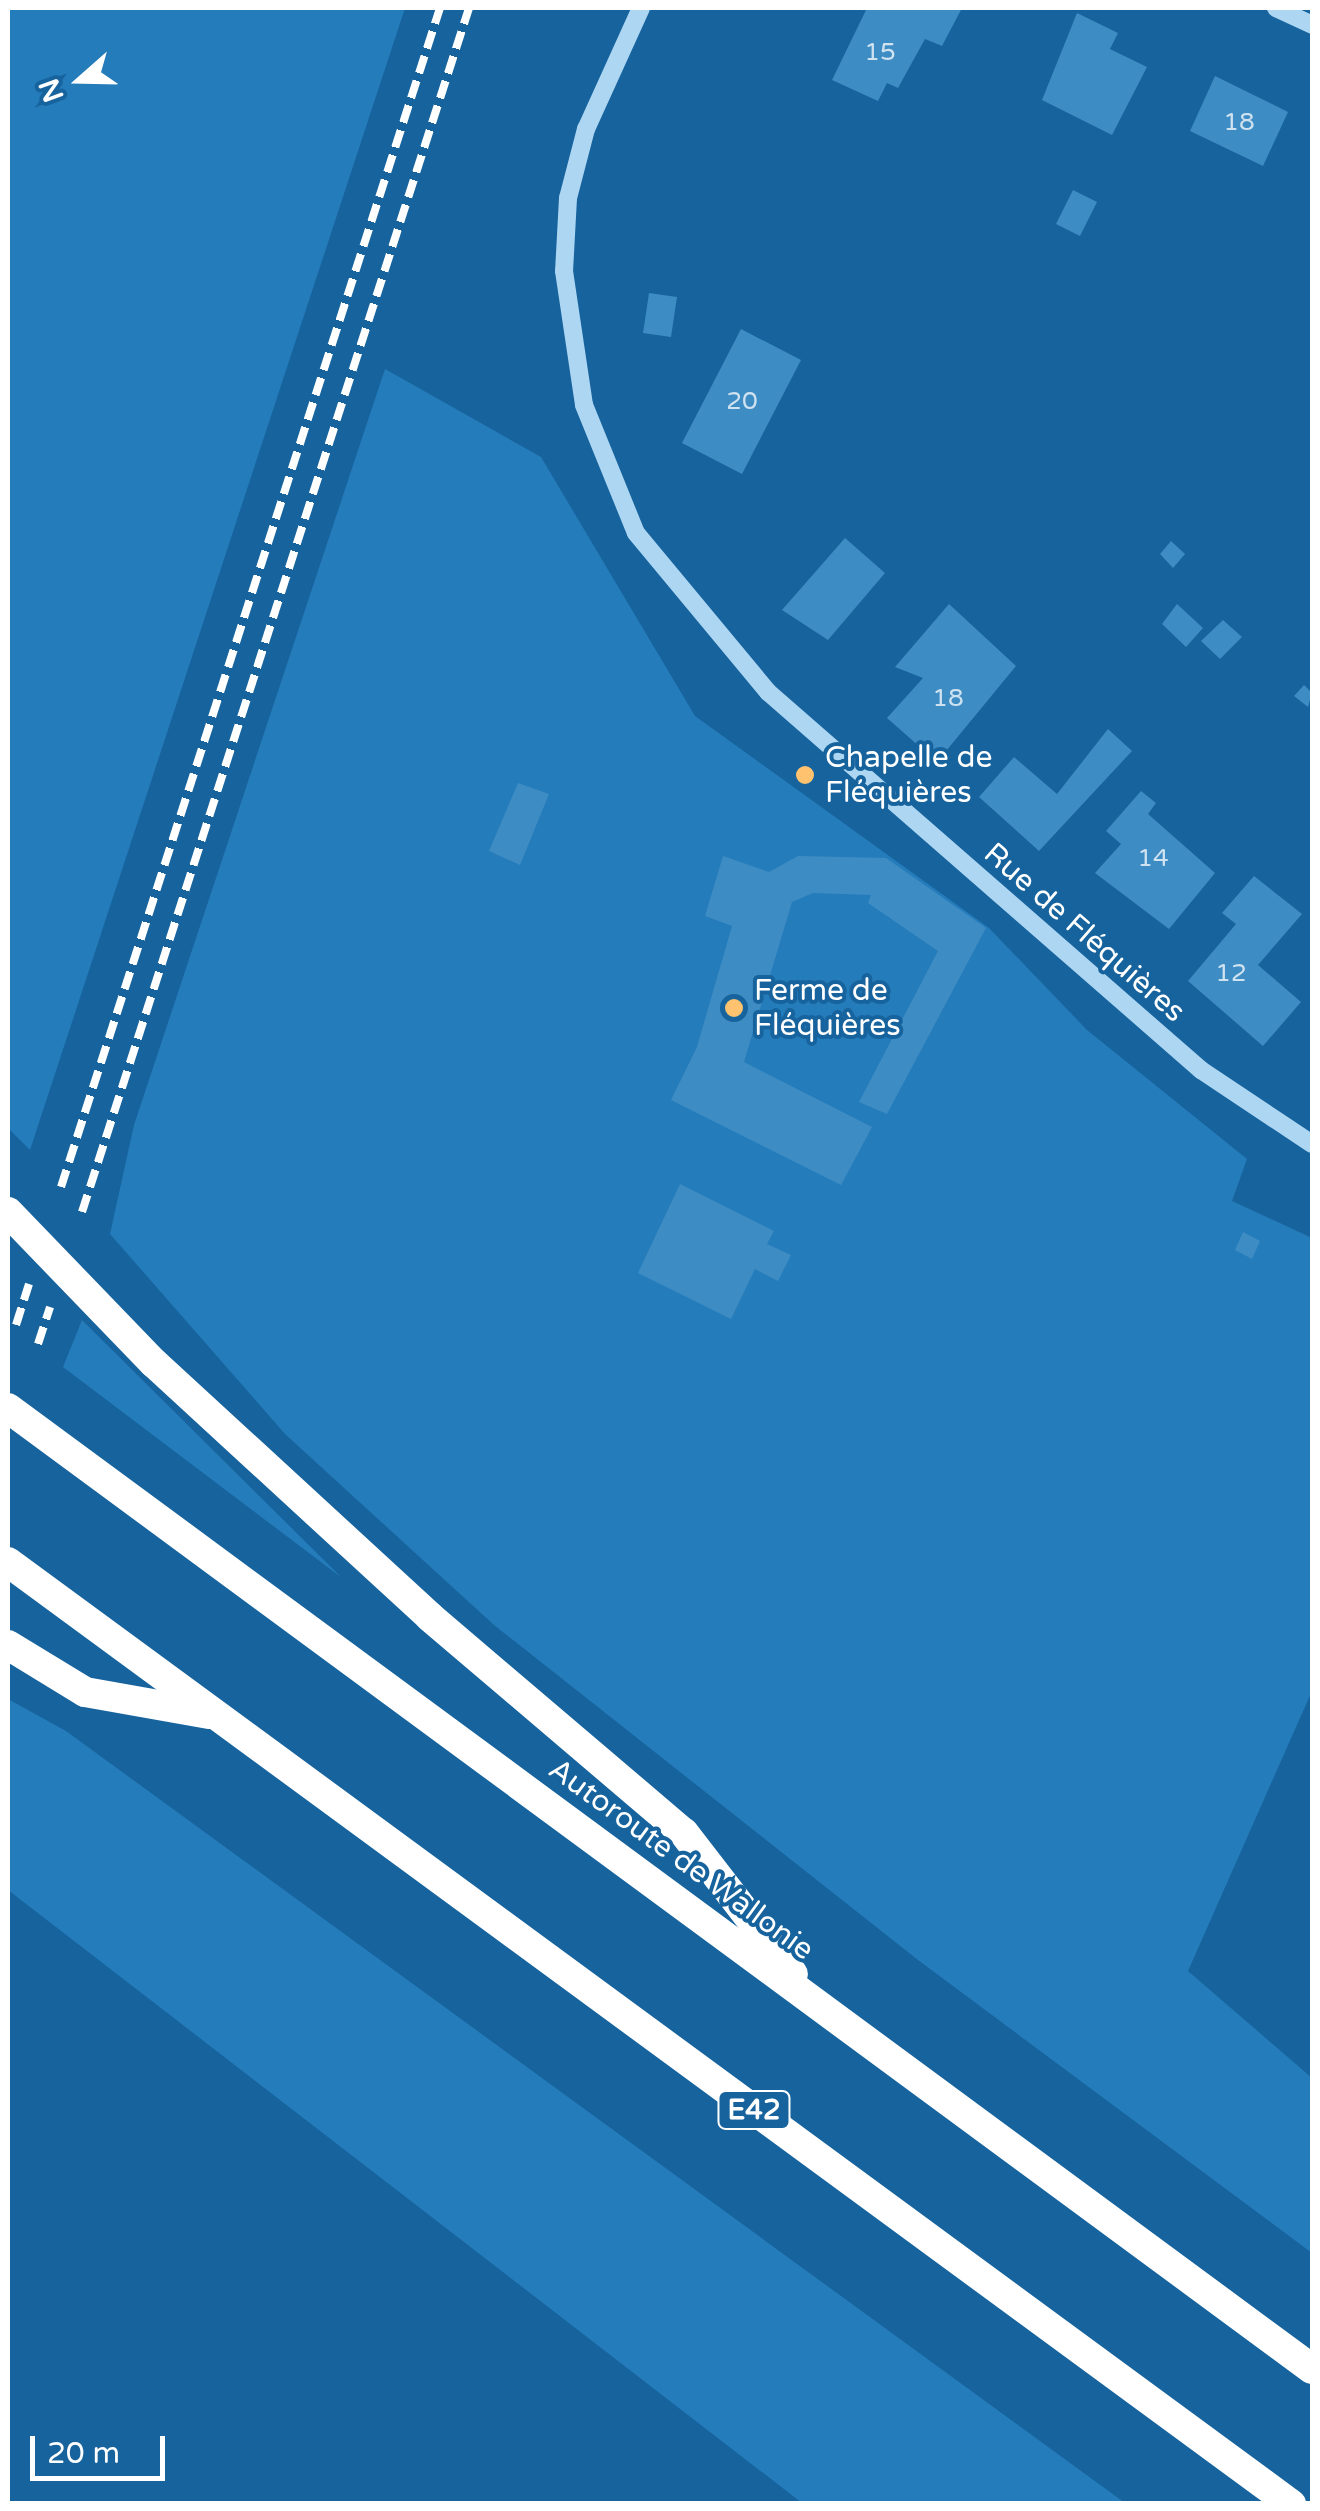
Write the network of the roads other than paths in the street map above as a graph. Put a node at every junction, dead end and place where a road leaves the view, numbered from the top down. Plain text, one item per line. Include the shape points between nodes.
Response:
1 (641, 8) edge
2 (1276, 8) edge
3 (1312, 25) edge
4 (1312, 1144) edge
5 (8, 1212) edge
6 (8, 1408) edge
7 (8, 1562) edge
8 (8, 1645) edge
9 (217, 1716) junction
10 (816, 2004) junction
11 (1312, 2370) edge
12 (1291, 2504) edge

1 - 4 street, Rue de Fléquières via 586,128 568,198 564,271 584,406 632,526 708,627 768,692 1201,1070
2 - 3 street
5 - 10 highway via 154,1363 430,1618 684,1832
6 - 10 highway, Autoroute de Wallonie
7 - 9 highway, E42
8 - 9 highway via 85,1692
9 - 12 highway, E42
10 - 11 highway, Autoroute de Wallonie

